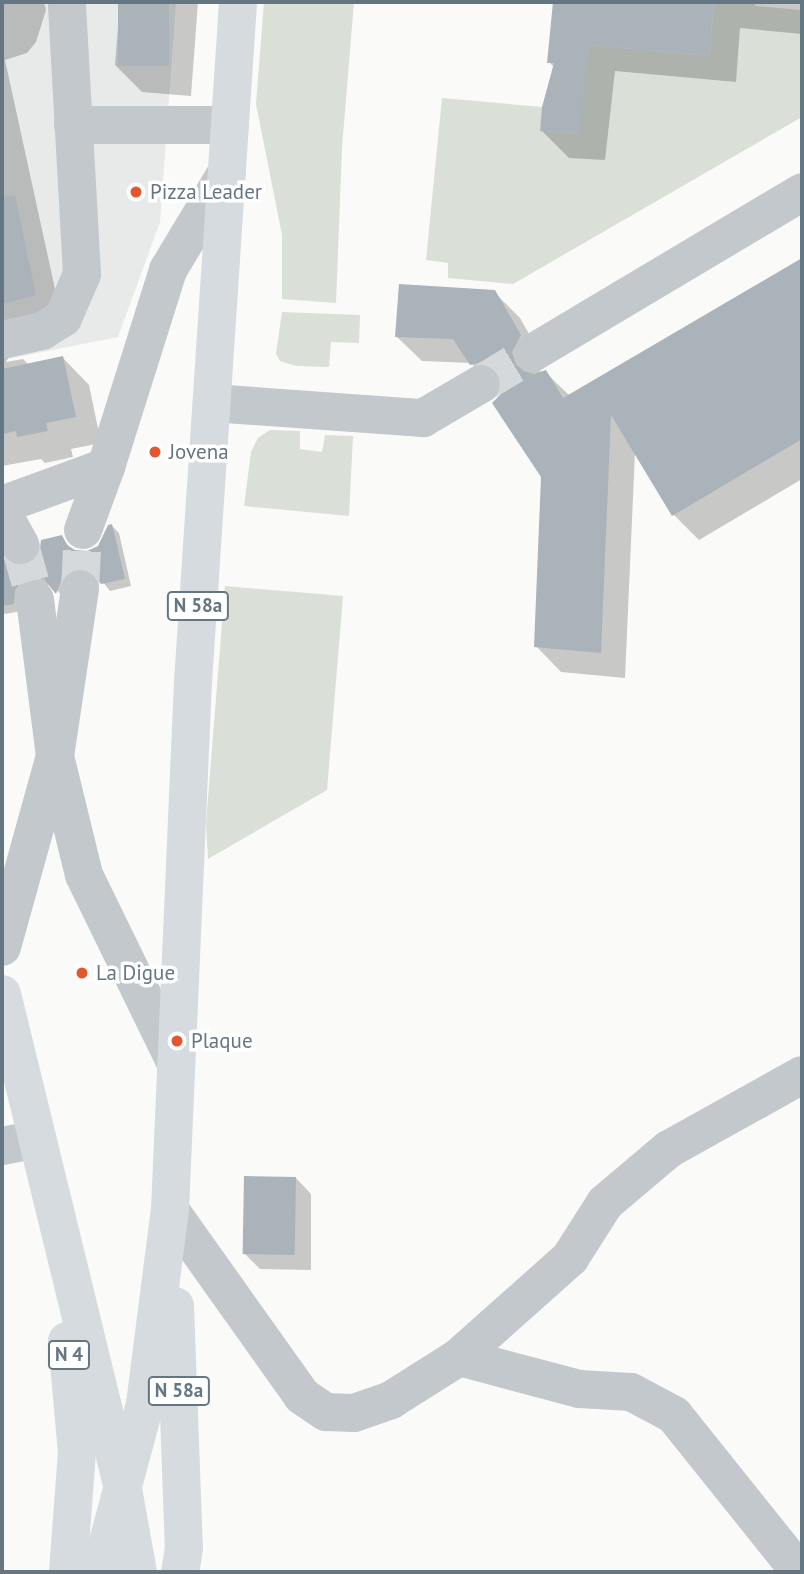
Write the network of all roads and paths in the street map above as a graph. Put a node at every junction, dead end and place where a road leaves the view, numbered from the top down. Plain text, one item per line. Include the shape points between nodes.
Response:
1 (67, 2) edge
2 (238, 2) edge
3 (73, 125) junction
4 (230, 125) junction
5 (227, 172) junction
6 (802, 192) edge
7 (2, 340) edge
8 (534, 352) tunnel mouth
9 (481, 384) tunnel mouth
10 (212, 403) junction
11 (106, 467) junction
12 (2, 505) edge
13 (2, 512) edge
14 (83, 530) tunnel mouth
15 (20, 545) tunnel mouth
16 (80, 589) tunnel mouth
17 (35, 599) tunnel mouth
18 (55, 756) junction
19 (2, 947) edge
20 (2, 994) edge
21 (176, 1064) junction
22 (802, 1075) edge
23 (20, 1142) edge
24 (170, 1210) junction
25 (460, 1357) junction
26 (124, 1489) junction
27 (68, 1572) edge
28 (100, 1572) edge
29 (138, 1572) edge
30 (180, 1572) edge
31 (800, 1572) edge

1 - 3 street
2 - 4 main road, N 58a
3 - 4 street
3 - 7 street via 82,274 63,318 42,331
4 - 5 main road, N 58a
5 - 10 main road, N 58a
5 - 11 street via 168,270
6 - 8 street
9 - 10 street via 423,418
10 - 21 main road, N 58a via 193,681
11 - 12 street
11 - 14 street
13 - 15 street
16 - 18 street
17 - 18 street
18 - 19 street
18 - 21 street via 84,875
20 - 23 main road, N 4
21 - 24 main road, N 58a
22 - 25 street via 669,1149 605,1203 570,1258
23 - 26 main road, N 4
23 - 27 main road, N 4 via 68,1350 77,1452
24 - 25 street via 302,1396 327,1412 354,1413 391,1400
24 - 26 main road, N 58a via 145,1404
24 - 30 main road, N 58a via 184,1548
25 - 31 street via 579,1389 631,1392 674,1415
26 - 28 main road
26 - 29 main road, N 4

